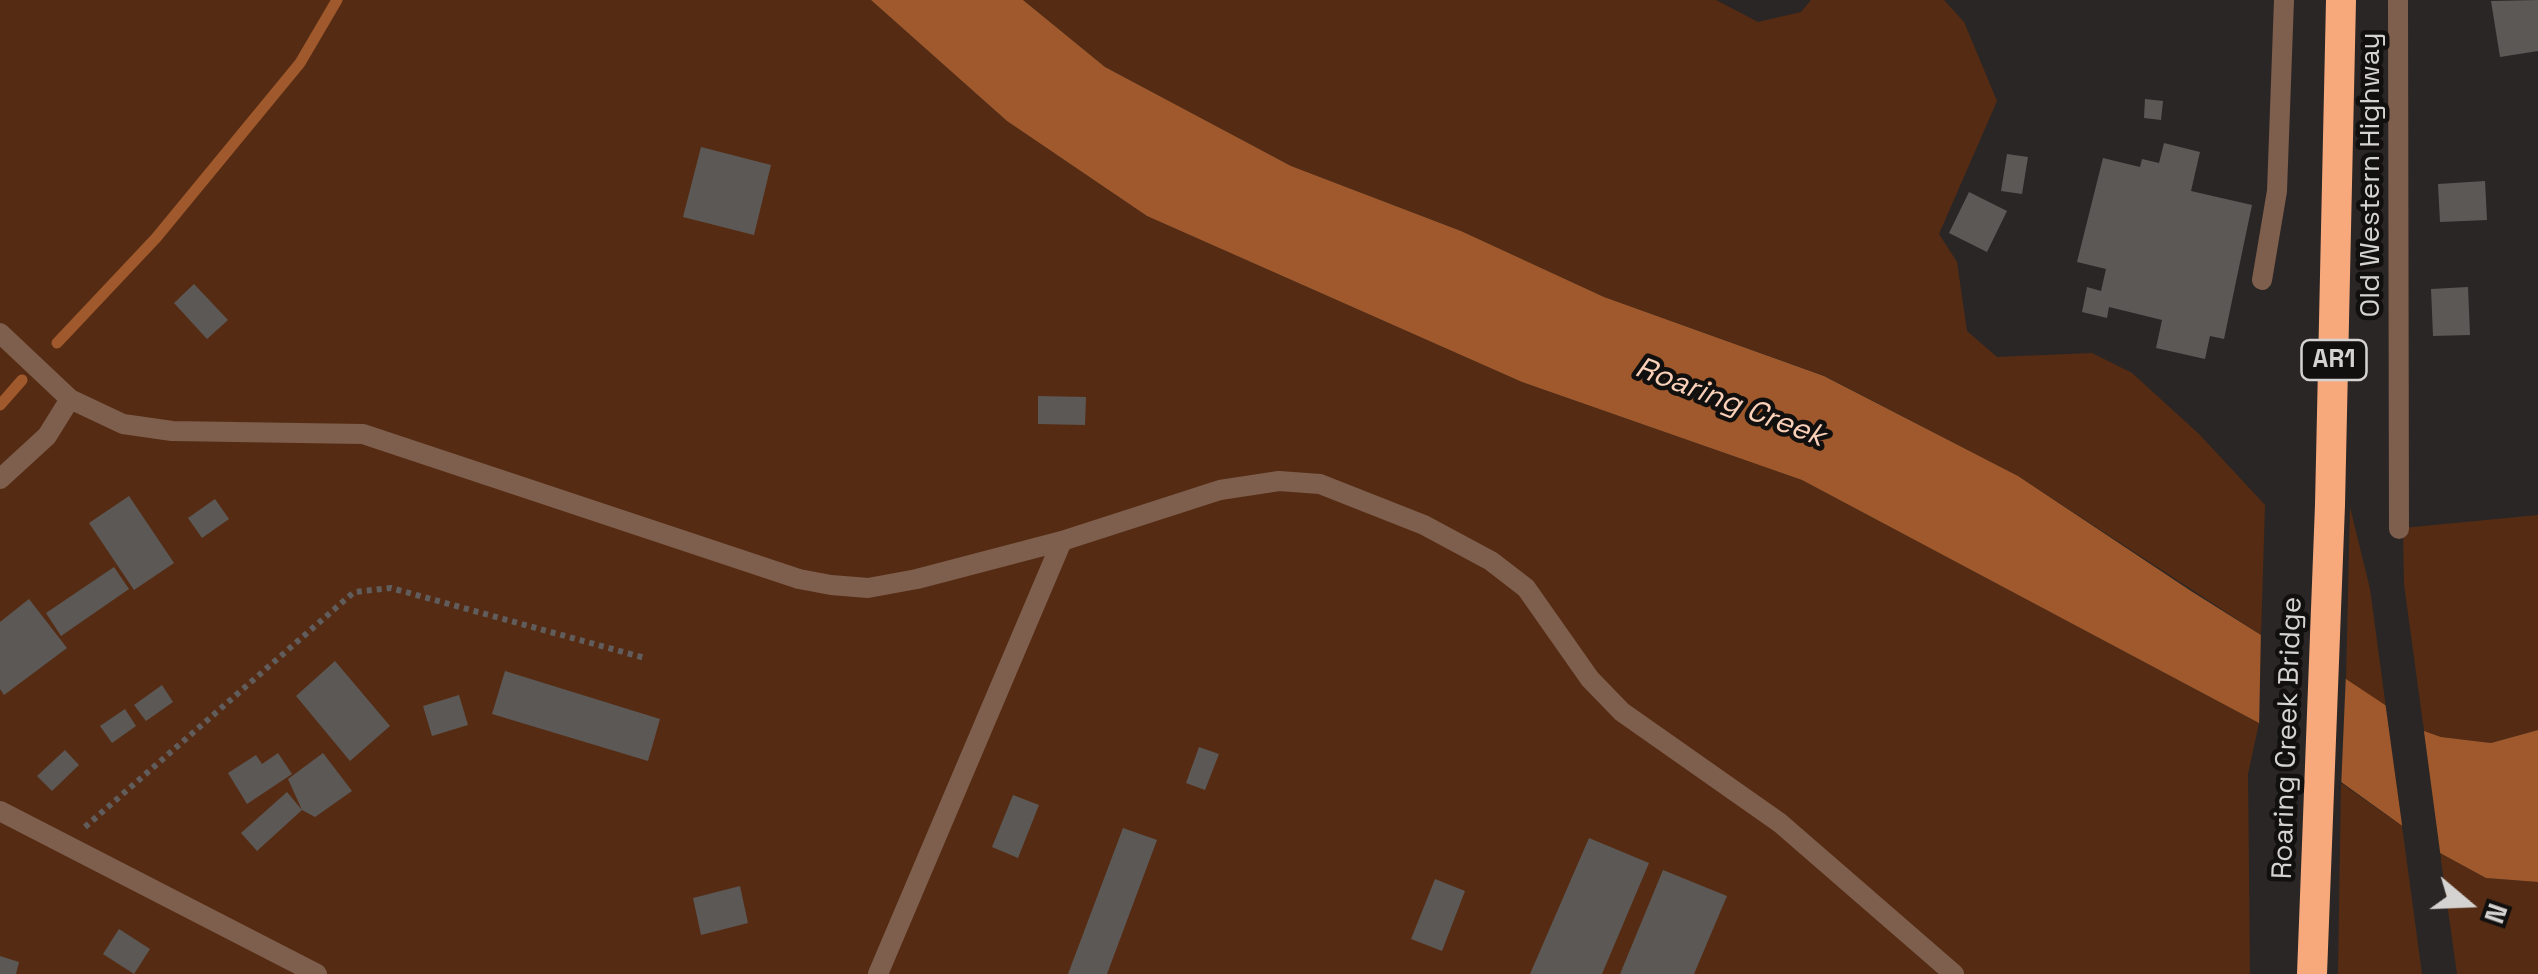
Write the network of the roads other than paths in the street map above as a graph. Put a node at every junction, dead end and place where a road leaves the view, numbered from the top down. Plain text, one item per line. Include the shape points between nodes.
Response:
1 (2284, 0) edge
2 (2341, 0) edge
3 (2398, 0) edge
4 (2262, 280) dead end
5 (0, 333) edge
6 (70, 399) junction
7 (0, 479) edge
8 (2399, 530) dead end
9 (1062, 541) junction
10 (0, 811) edge
11 (311, 973) edge
12 (878, 974) edge
13 (1954, 974) edge
14 (2312, 974) edge

1 - 4 street via 2277,191
2 - 14 highway, Roaring Creek Bridge / AR1
3 - 8 street, Old Western Highway
5 - 6 street
6 - 7 street via 47,436
6 - 9 street via 124,424 172,431 363,434 799,580 868,588
9 - 12 street
9 - 13 street via 1220,490 1278,481 1320,484 1424,525 1491,560 1526,588 1590,679 1622,712 1780,824
10 - 11 street

